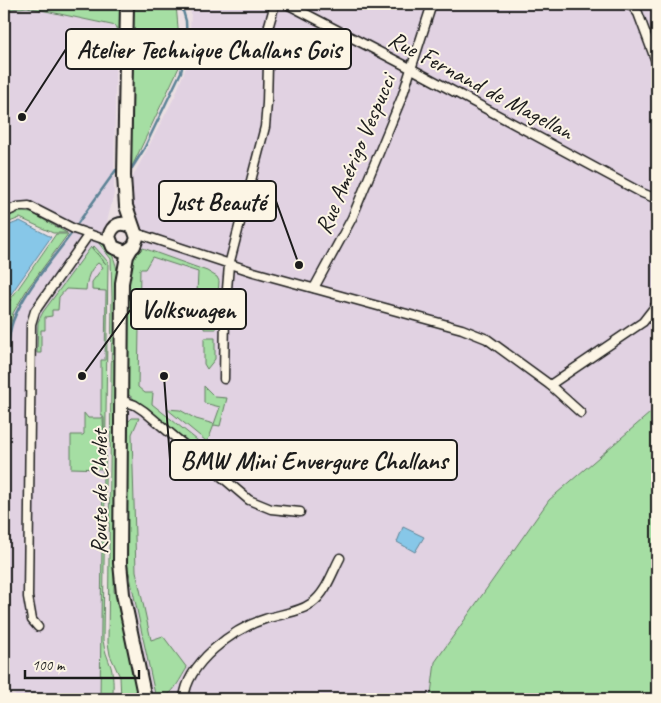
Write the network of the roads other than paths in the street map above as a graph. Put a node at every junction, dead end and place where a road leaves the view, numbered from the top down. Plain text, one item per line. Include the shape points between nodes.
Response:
1 (127, 4) edge
2 (275, 4) edge
3 (287, 4) edge
4 (432, 4) edge
5 (630, 4) edge
6 (657, 64) edge
7 (412, 69) junction
8 (124, 176) junction
9 (657, 199) edge
10 (4, 213) edge
11 (90, 234) junction
12 (112, 237) junction
13 (134, 238) junction
14 (229, 264) junction
15 (122, 283) junction
16 (314, 288) junction
17 (657, 304) edge
18 (224, 379) dead end
19 (550, 385) junction
20 (121, 400) junction
21 (581, 413) dead end
22 (300, 512) dead end
23 (340, 558) dead end
24 (38, 627) dead end
25 (145, 699) edge
26 (184, 699) edge

1 - 8 main road, Route de Cholet
2 - 14 street via 269,25 265,127
3 - 7 street, Rue Fernand de Magellan
4 - 7 street, Rue Amérigo Vespucci
5 - 6 street via 638,13
7 - 9 street, Rue Fernand de Magellan
7 - 16 street, Rue Amérigo Vespucci via 352,218
8 - 12 main road, Route de Cholet via 120,212
8 - 13 main road, Route de Cholet via 126,206
10 - 11 street via 29,206
11 - 12 street
11 - 24 street via 35,310 31,324 28,598 32,620
12 - 13 main road via 123,251
12 - 13 main road via 124,223
12 - 15 main road, Route de Cholet
13 - 14 street via 153,238
13 - 15 main road, Route de Cholet
14 - 16 street
14 - 18 street
15 - 20 main road, Route de Cholet
16 - 19 street via 462,329 487,339
17 - 19 street via 643,322
19 - 21 street
20 - 22 street via 144,411 250,500 271,509
20 - 25 main road, Route de Cholet via 120,572
23 - 26 street via 325,588 312,603 264,619 224,640 193,674 187,683

